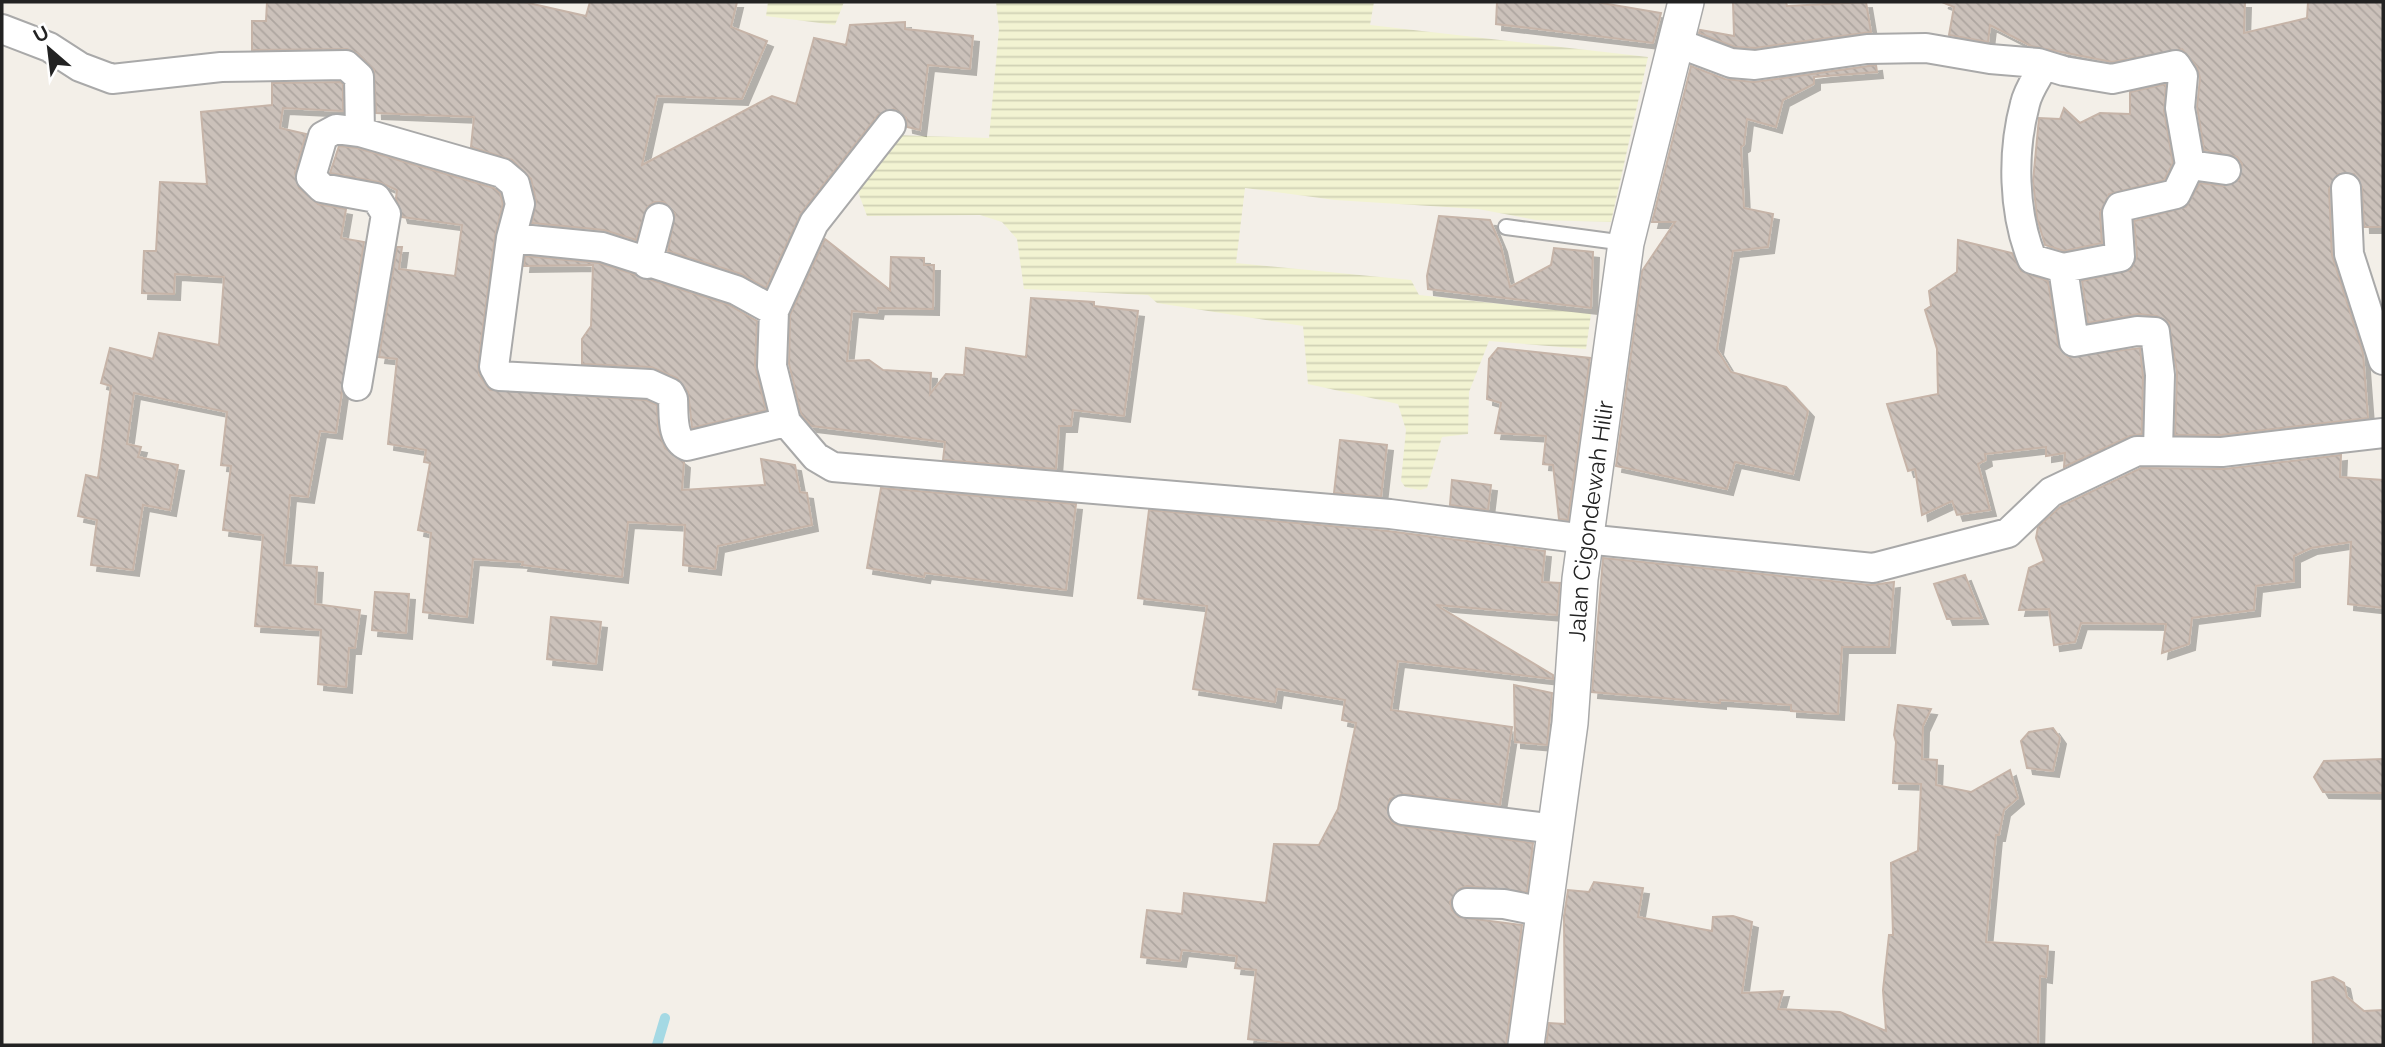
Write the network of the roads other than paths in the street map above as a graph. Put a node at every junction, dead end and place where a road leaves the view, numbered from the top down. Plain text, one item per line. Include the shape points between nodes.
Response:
1 (1686, 2) edge
2 (2, 30) edge
3 (1675, 42) junction
4 (2044, 65) junction
5 (891, 125) dead end
6 (360, 132) junction
7 (2190, 165) junction
8 (2226, 170) dead end
9 (2346, 188) dead end
10 (659, 218) dead end
11 (1506, 227) dead end
12 (511, 238) junction
13 (1626, 243) junction
14 (647, 264) junction
15 (2063, 268) junction
16 (774, 311) junction
17 (2383, 360) edge
18 (357, 386) dead end
19 (786, 422) junction
20 (2383, 433) edge
21 (2158, 450) junction
22 (1585, 539) junction
23 (1404, 810) dead end
24 (1556, 829) junction
25 (1467, 903) dead end
26 (1544, 912) junction
27 (1526, 1045) edge

1 - 3 street, Jalan Cigondewah Hilir
2 - 6 street via 113,79 222,66 346,65 359,77
3 - 4 street via 1743,64 1867,49 1926,48
3 - 13 street, Jalan Cigondewah Hilir
4 - 7 street via 2112,79 2176,65 2183,76 2180,108
4 - 15 street via 2025,103 2016,201 2032,258
5 - 16 street via 814,223
6 - 12 street via 502,173 520,194
6 - 18 street via 337,129 323,136 312,177 322,188 376,198 386,214
7 - 8 street
7 - 15 street via 2176,194 2120,208 2120,257
9 - 17 street via 2350,254
10 - 14 street
11 - 13 lane
12 - 14 street via 602,247
12 - 19 street via 494,367 499,376 662,388 673,399 678,440 687,446
13 - 22 street, Jalan Cigondewah Hilir
14 - 16 street via 737,290
15 - 21 street via 2074,342 2155,332 2160,376
16 - 19 street via 772,366
19 - 22 street via 816,457 833,467 1390,514
20 - 21 street via 2222,452
21 - 22 street via 2137,451 2051,492 2008,533 1873,568
22 - 24 street, Jalan Cigondewah Hilir
23 - 24 street
24 - 26 street, Jalan Cigondewah Hilir
25 - 26 street
26 - 27 street, Jalan Cigondewah Hilir

